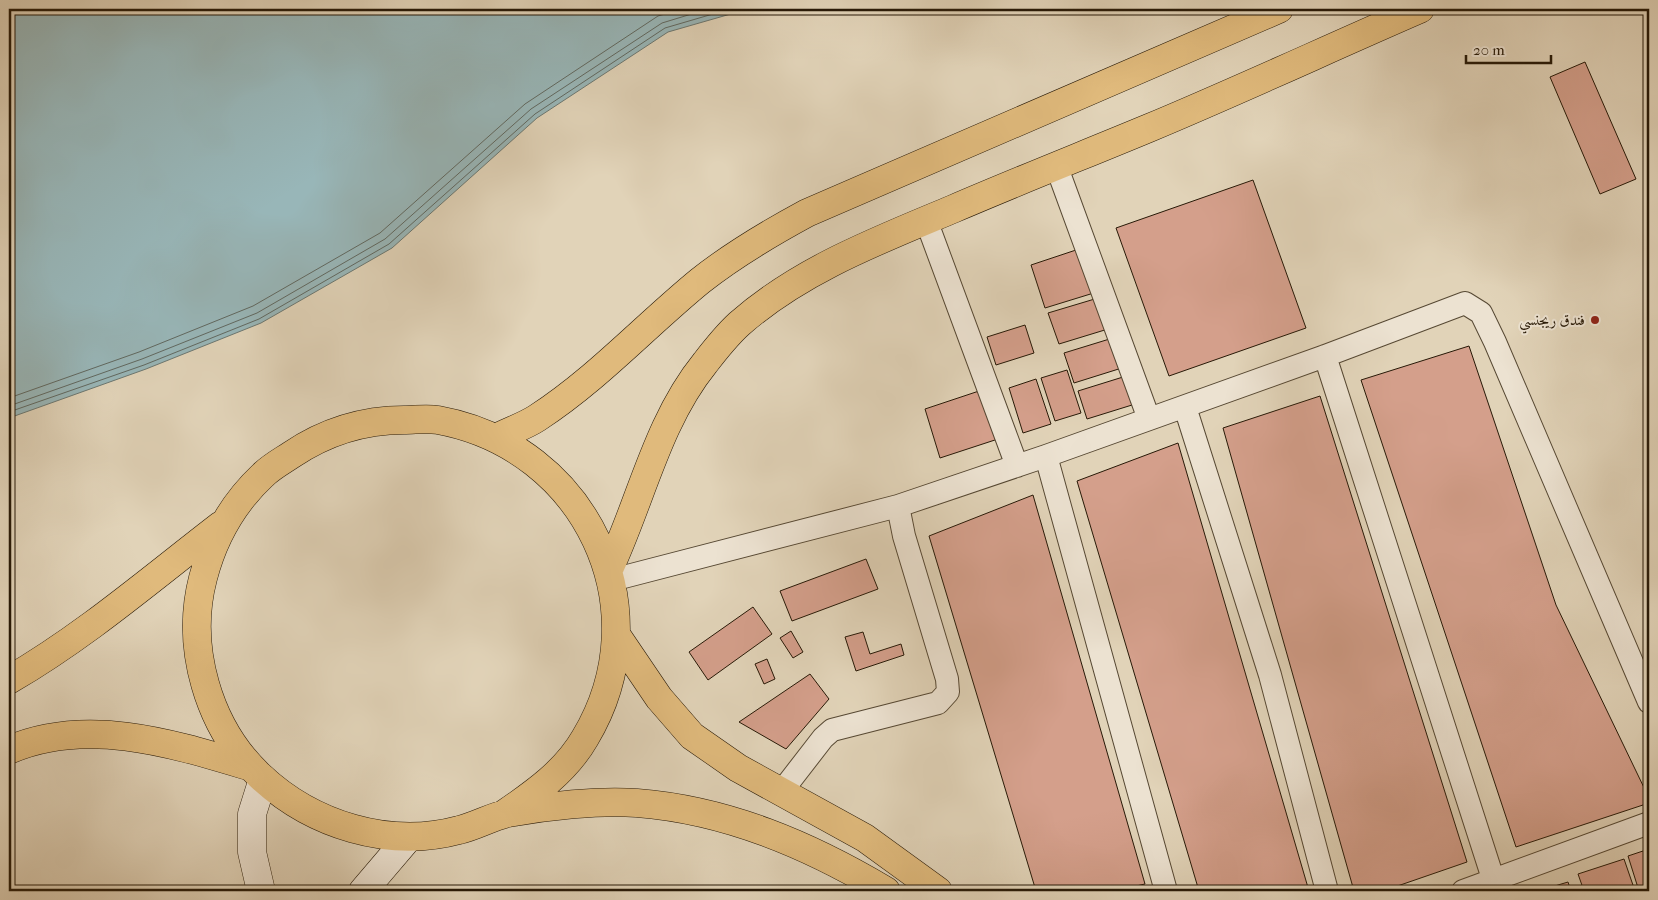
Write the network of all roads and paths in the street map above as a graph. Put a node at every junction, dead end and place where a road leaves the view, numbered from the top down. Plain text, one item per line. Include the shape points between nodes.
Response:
1 (1279, 9) edge
2 (1420, 9) edge
3 (1056, 165) junction
4 (926, 220) junction
5 (1325, 356) junction
6 (1184, 407) junction
7 (1149, 419) junction
8 (496, 438) junction
9 (1046, 456) junction
10 (1017, 466) junction
11 (898, 506) junction
12 (224, 522) junction
13 (610, 575) junction
14 (617, 636) junction
15 (9, 680) edge
16 (1649, 702) edge
17 (9, 750) edge
18 (257, 773) junction
19 (782, 791) junction
20 (504, 814) junction
21 (1649, 823) edge
22 (409, 837) junction
23 (1495, 886) edge
24 (260, 891) edge
25 (363, 891) edge
26 (886, 891) edge
27 (938, 891) edge
28 (1166, 891) edge
29 (1328, 891) edge
30 (1463, 891) edge

1 - 8 main road via 807,213 749,245 701,280 601,371 564,399 535,419
2 - 3 main road
3 - 4 main road
3 - 7 street
4 - 10 street
4 - 13 main road via 830,263 738,324 703,364 674,412 643,484
5 - 6 street
5 - 16 street via 1465,302 1481,313
5 - 23 street
6 - 7 street
6 - 29 street via 1270,675
7 - 9 street
8 - 12 main road via 436,420 374,420 315,439 263,474
8 - 13 main road via 534,461 566,491 592,528
9 - 10 street
9 - 28 street
10 - 11 street
11 - 13 street
11 - 19 street via 948,692 938,703 832,730
12 - 15 main road via 96,621
12 - 18 main road via 209,557 199,593 201,668 212,704 228,738
13 - 14 main road
14 - 19 main road via 659,698 692,736 738,768
14 - 20 main road via 608,690 585,740 549,782
17 - 18 main road via 78,734 125,735 204,753
18 - 22 main road via 294,804 330,822 369,833
18 - 24 street via 252,852
19 - 27 main road via 865,838
20 - 22 main road via 458,831
20 - 26 main road via 634,802 705,812 779,835 840,863
21 - 23 street
22 - 25 street
23 - 30 street

